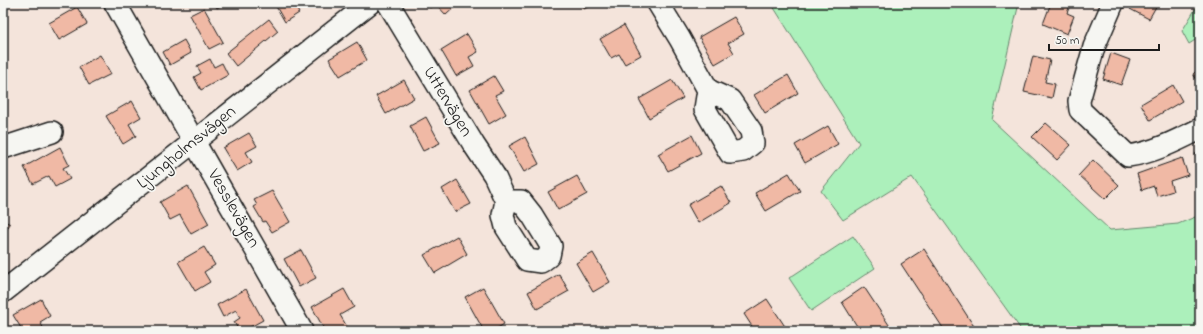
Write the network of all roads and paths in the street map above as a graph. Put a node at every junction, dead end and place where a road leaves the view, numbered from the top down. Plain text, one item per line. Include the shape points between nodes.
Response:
1 (115, 3) edge
2 (370, 3) edge
3 (388, 3) edge
4 (658, 3) edge
5 (1113, 3) edge
6 (708, 90) dead end
7 (1200, 129) edge
8 (52, 132) dead end
9 (195, 142) junction
10 (3, 148) edge
11 (506, 200) dead end
12 (3, 292) edge
13 (302, 331) edge

1 - 9 street, Vesslevägen
2 - 9 street, Ljungholmsvägen
3 - 11 street, Uttervägen via 494,175
4 - 6 street
5 - 7 street via 1094,47 1079,101 1080,110 1128,156 1154,150
8 - 10 street
9 - 12 street, Ljungholmsvägen
9 - 13 street, Vesslevägen

